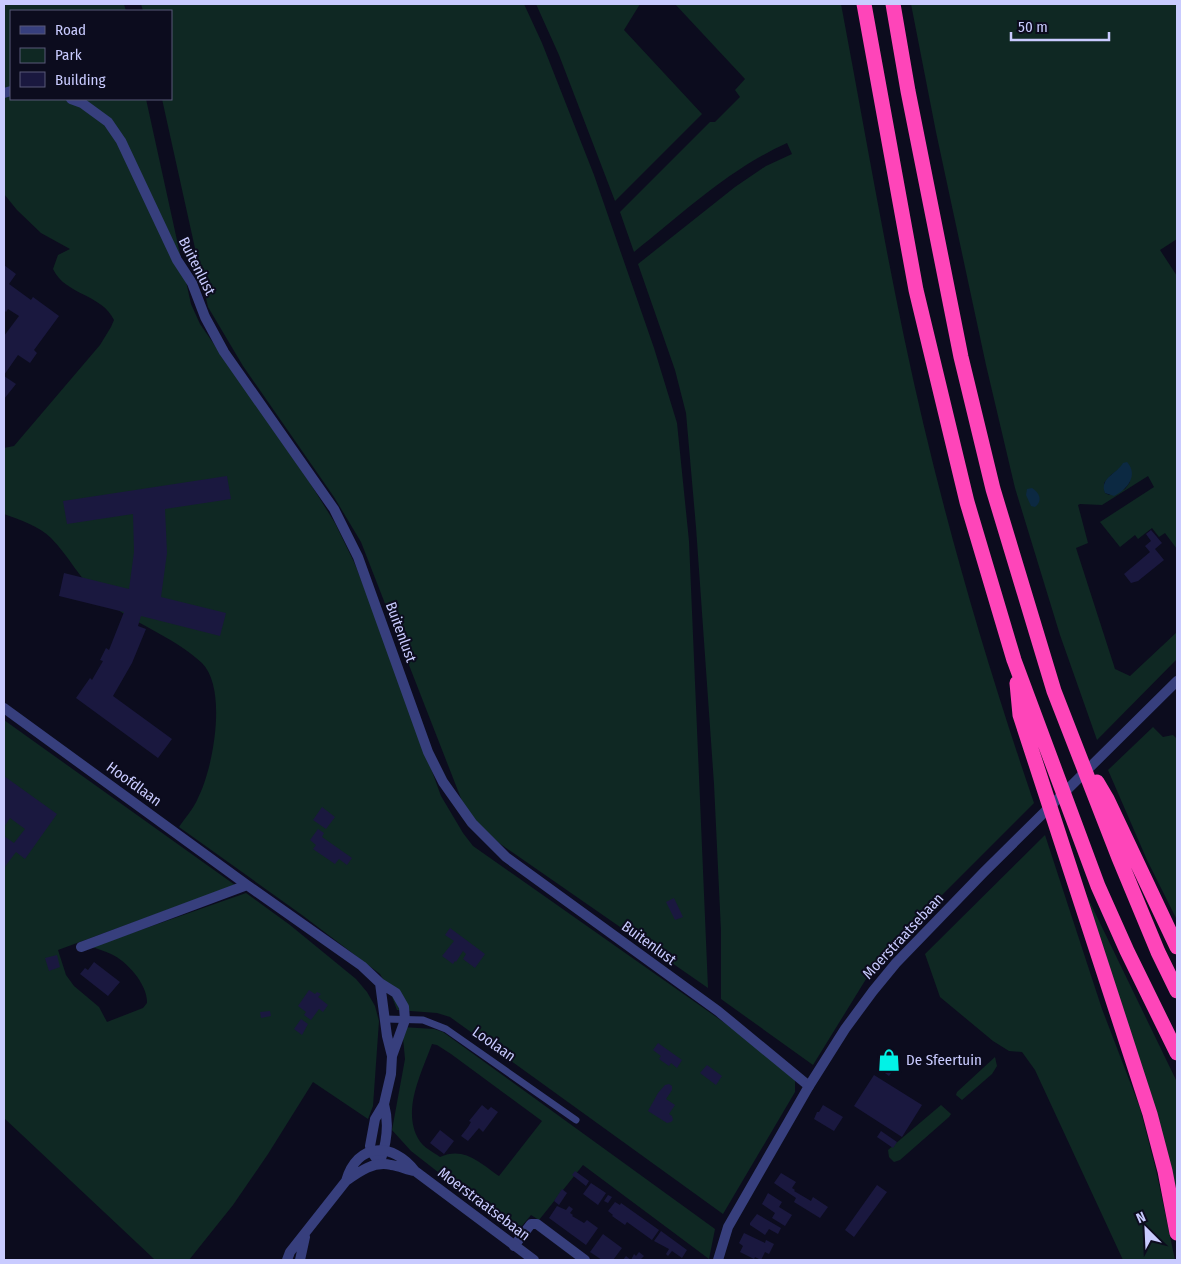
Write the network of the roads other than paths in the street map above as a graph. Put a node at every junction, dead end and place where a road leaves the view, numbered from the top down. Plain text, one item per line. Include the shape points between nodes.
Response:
1 (864, 4) edge
2 (893, 4) edge
3 (74, 100) edge
4 (1177, 682) edge
5 (4, 708) edge
6 (1025, 711) junction
7 (1074, 743) junction
8 (246, 886) junction
9 (80, 947) dead end
10 (1177, 947) edge
11 (380, 983) junction
12 (1177, 991) edge
13 (385, 1019) junction
14 (405, 1020) junction
15 (1177, 1052) edge
16 (392, 1056) junction
17 (810, 1086) junction
18 (384, 1104) junction
19 (576, 1120) dead end
20 (384, 1150) junction
21 (371, 1151) junction
22 (380, 1164) junction
23 (415, 1171) junction
24 (346, 1181) junction
25 (1177, 1233) edge
26 (305, 1235) junction
27 (514, 1246) junction
28 (287, 1260) edge
29 (300, 1260) edge
30 (534, 1260) edge
31 (585, 1260) edge
32 (718, 1260) edge

1 - 6 highway via 916,290 967,502 1014,660
2 - 7 highway via 961,357 993,490 1054,691
3 - 17 street, Buitenlust via 108,122 121,140 224,352 334,509 358,557 428,752 442,782 472,823 506,857 718,1012
4 - 17 street, Moerstraatsebaan via 896,963 845,1028
5 - 8 street, Hoofdlaan
6 - 15 highway via 1098,886
6 - 25 highway via 1082,909 1150,1114
7 - 10 highway via 1108,799
7 - 12 highway via 1158,952
8 - 9 street
8 - 11 street, Hoofdlaan via 362,966
11 - 13 street
11 - 14 street, Hoofdlaan via 396,993 404,1007
13 - 14 lane, Loolaan
13 - 16 street
14 - 16 street
14 - 19 lane, Loolaan via 423,1020 446,1028
16 - 18 street
17 - 32 street, Moerstraatsebaan via 728,1227
18 - 20 street via 387,1118
18 - 21 street via 375,1119
20 - 21 street
20 - 22 street
20 - 23 street, Moerstraatsebaan via 402,1157
21 - 22 street
21 - 24 street via 352,1165
22 - 23 street, Moerstraatsebaan
22 - 24 street via 367,1167
23 - 27 street, Moerstraatsebaan
24 - 26 street
26 - 28 street
26 - 29 street
27 - 30 street, Moerstraatsebaan
27 - 31 street via 531,1224 537,1224

